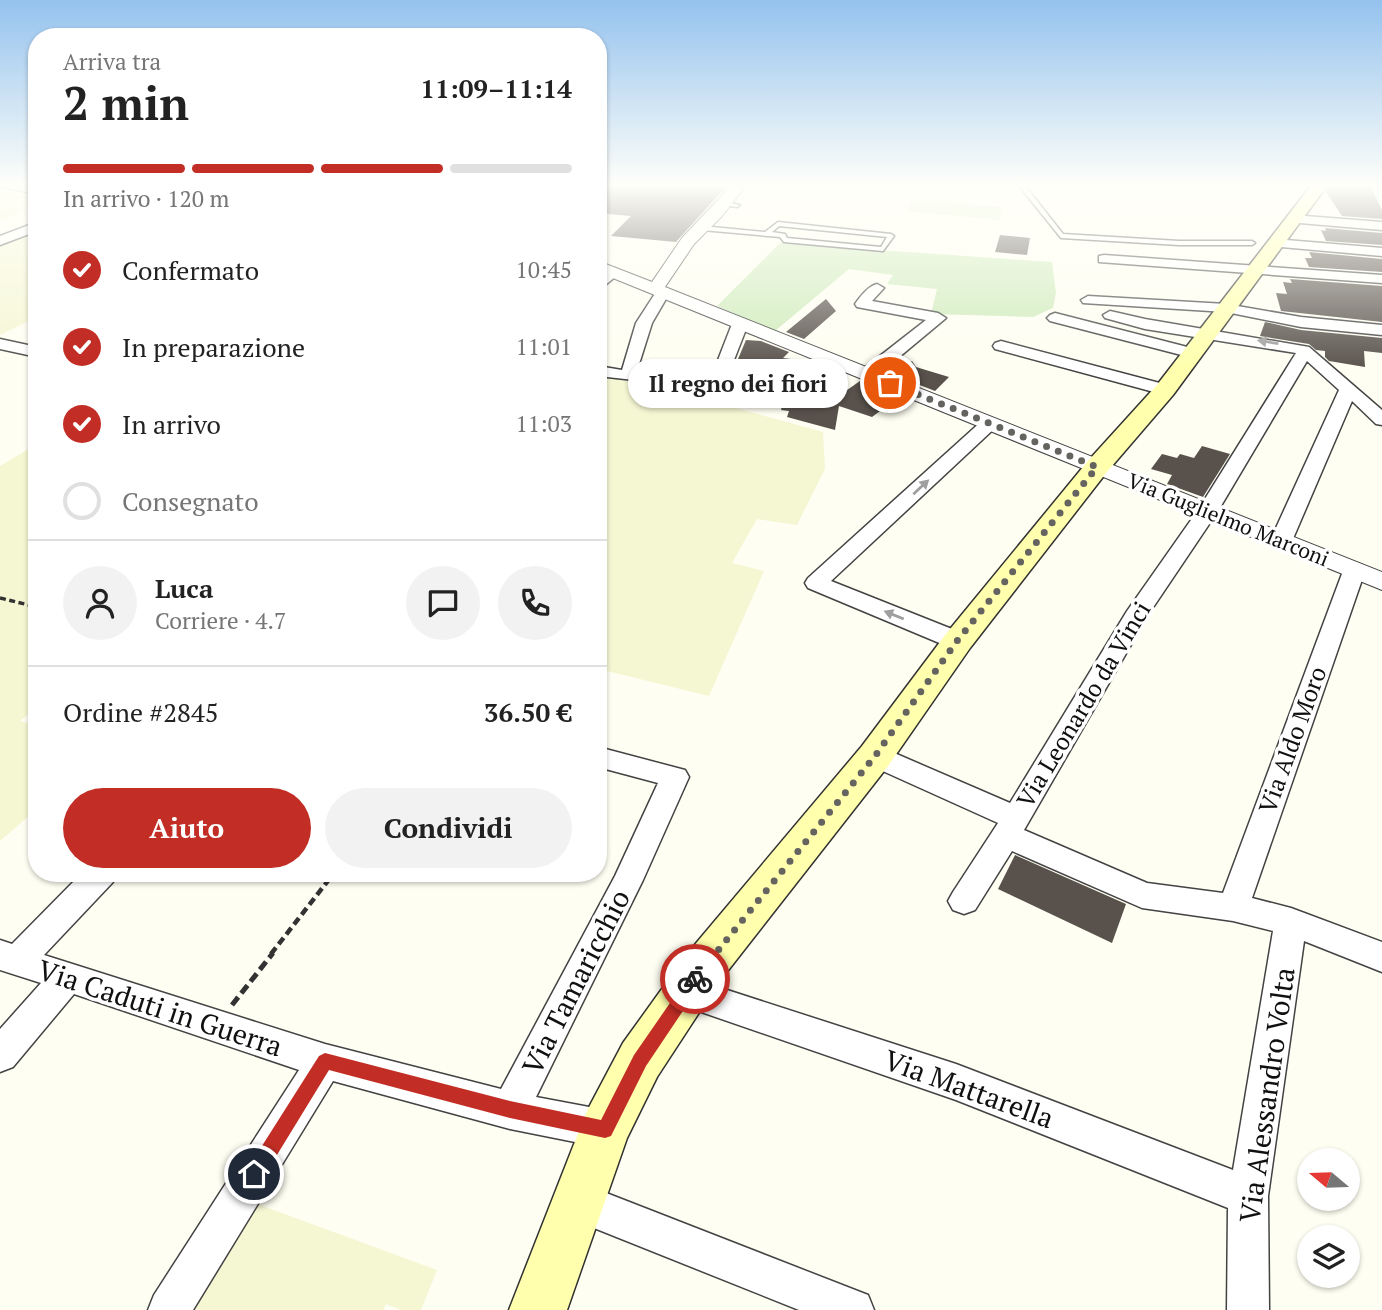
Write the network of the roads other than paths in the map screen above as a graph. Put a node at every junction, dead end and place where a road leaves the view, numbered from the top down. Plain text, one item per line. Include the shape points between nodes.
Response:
1 (684, 248) edge
2 (1270, 248) edge
3 (1337, 248) edge
4 (1382, 251) edge
5 (1104, 259) dead end
6 (1256, 268) junction
7 (607, 269) edge
8 (1382, 279) edge
9 (877, 288) dead end
10 (659, 291) junction
11 (1088, 300) dead end
12 (1110, 315) dead end
13 (1055, 318) dead end
14 (740, 324) junction
15 (1382, 330) edge
16 (1209, 332) junction
17 (0, 344) edge
18 (1001, 346) dead end
19 (28, 349) edge
20 (1305, 351) junction
21 (607, 372) edge
22 (868, 374) junction
23 (719, 378) dead end
24 (1165, 390) junction
25 (1349, 390) junction
26 (1382, 420) edge
27 (990, 423) junction
28 (1097, 467) junction
29 (1208, 512) junction
30 (1281, 541) junction
31 (1354, 571) junction
32 (1382, 582) edge
33 (957, 641) junction
34 (875, 756) junction
35 (607, 759) edge
36 (1011, 827) junction
37 (92, 882) edge
38 (964, 901) dead end
39 (1233, 908) junction
40 (1291, 922) junction
41 (1382, 957) edge
42 (8, 958) edge
43 (67, 978) junction
44 (687, 992) junction
45 (0, 1055) edge
46 (325, 1061) junction
47 (510, 1110) junction
48 (605, 1129) junction
49 (1248, 1196) junction
50 (578, 1202) junction
51 (169, 1310) edge
52 (538, 1310) edge
53 (853, 1310) edge
54 (1248, 1310) edge

1 - 10 street
2 - 6 main road
3 - 4 street
5 - 6 street
6 - 8 street
6 - 16 main road
7 - 10 street, Via Guglielmo Marconi
9 - 22 street via 862,304 938,318
10 - 14 street, Via Guglielmo Marconi
10 - 21 street via 628,376
11 - 16 street
12 - 16 street
13 - 16 street
14 - 22 street, Via Guglielmo Marconi
14 - 23 street
15 - 16 street via 1301,322
20 -> 16 street
16 - 24 main road
17 - 19 street
18 - 24 street
20 - 25 street
20 - 29 street, Via Leonardo da Vinci
22 - 27 street, Via Guglielmo Marconi
24 - 28 main road
25 - 26 street
25 - 30 street
27 - 28 street, Via Guglielmo Marconi
33 -> 27 street via 816,583
28 - 29 street, Via Guglielmo Marconi
28 - 33 main road
29 - 30 street, Via Guglielmo Marconi
29 - 36 street, Via Leonardo da Vinci via 1139,611
30 - 31 street, Via Guglielmo Marconi
31 - 32 street, Via Guglielmo Marconi
31 - 39 street, Via Aldo Moro
33 - 34 main road
34 - 36 street
34 - 44 main road
35 - 47 street, Via Tamaricchio via 674,777 628,880
36 - 38 street, Via Leonardo da Vinci
36 - 39 street via 1142,895
37 - 42 street
39 - 40 street
40 - 41 street
40 - 49 street, Via Alessandro Volta
42 - 43 street, Via Caduti in Guerra
43 - 45 street
43 - 46 street, Via Caduti in Guerra
44 - 48 main road via 640,1060
44 - 49 street, Via Mattarella via 956,1082
46 - 47 street, Via Caduti in Guerra
46 - 51 street
47 - 48 street, Via Caduti in Guerra
48 - 50 main road
49 - 54 street, Via Alessandro Volta
50 - 52 main road
50 - 53 street

